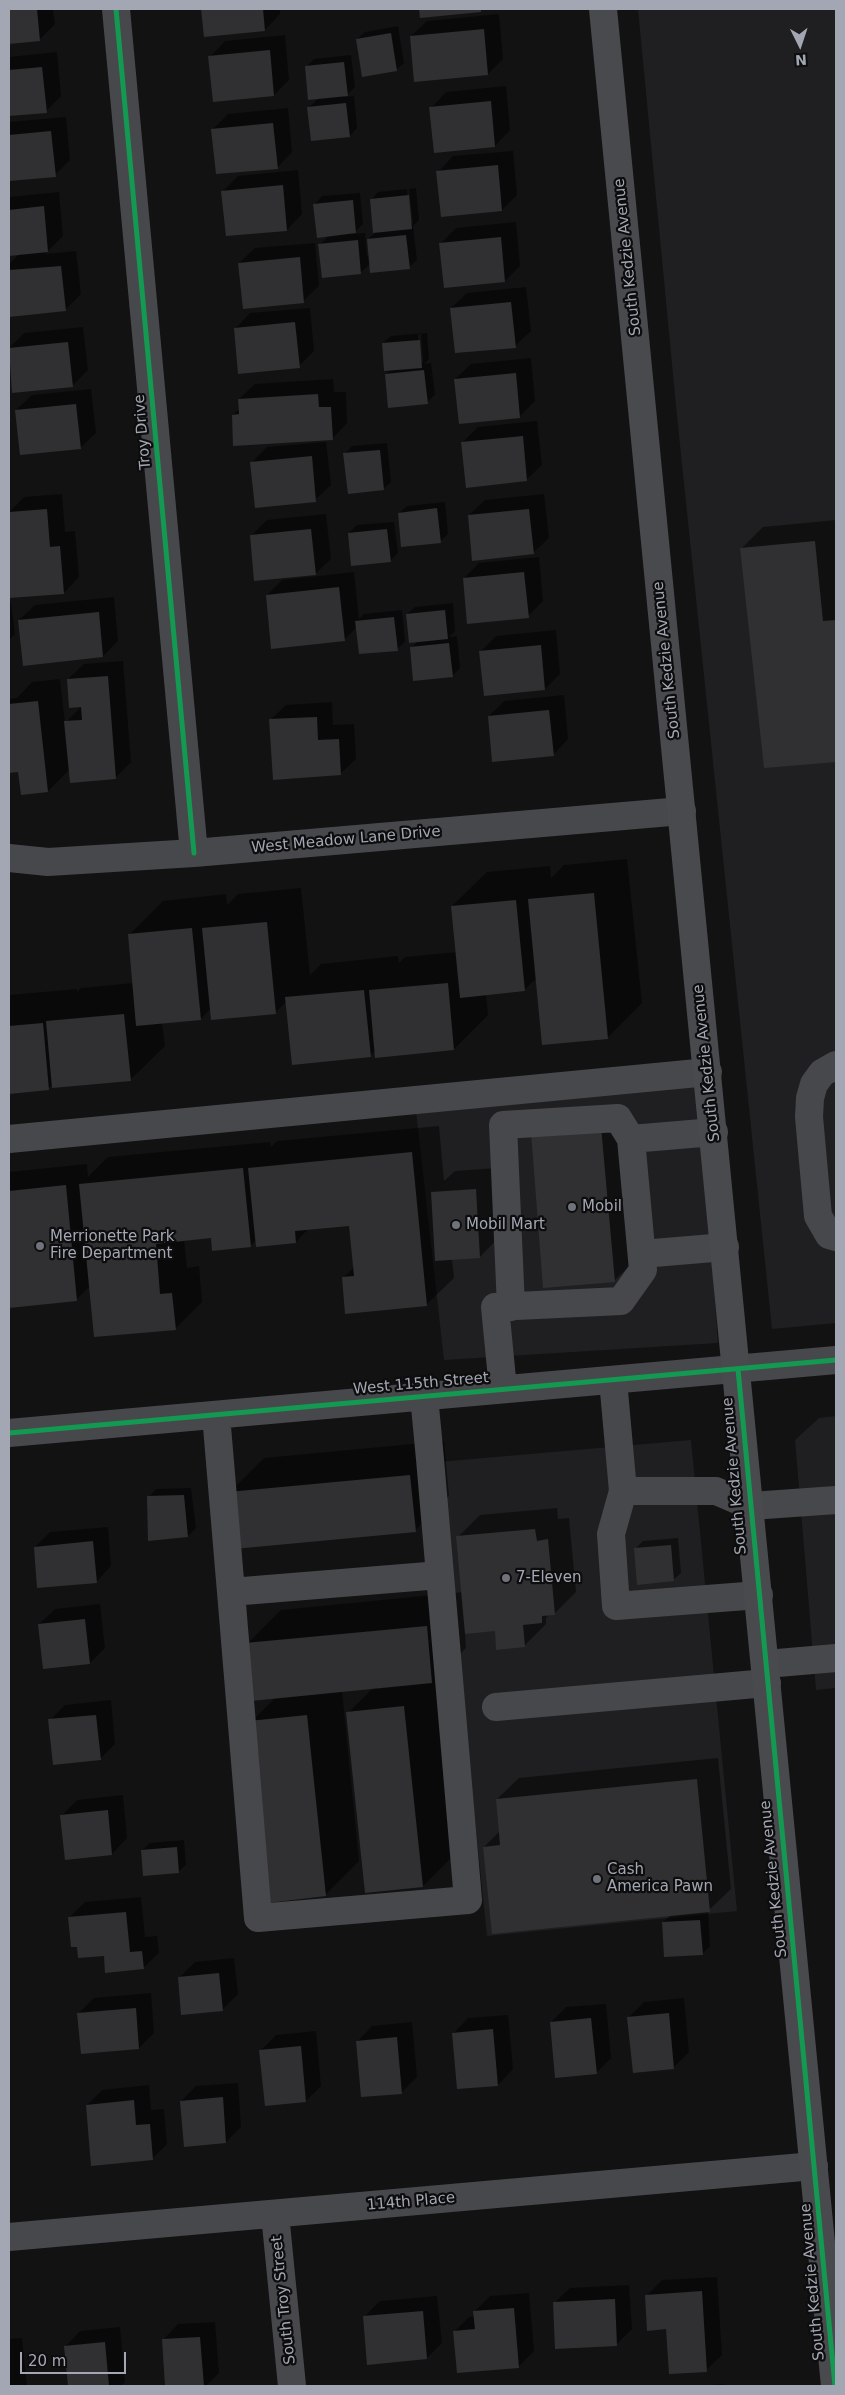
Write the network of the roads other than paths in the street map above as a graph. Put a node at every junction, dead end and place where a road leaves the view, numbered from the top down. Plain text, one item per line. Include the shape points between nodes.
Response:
1 (116, 9) edge
2 (603, 9) edge
3 (682, 812) junction
4 (194, 853) junction
5 (9, 858) edge
6 (836, 1065) edge
7 (708, 1072) junction
8 (714, 1132) junction
9 (9, 1139) edge
10 (631, 1139) junction
11 (836, 1237) edge
12 (725, 1247) junction
13 (642, 1254) junction
14 (511, 1306) junction
15 (836, 1360) edge
16 (738, 1369) junction
17 (613, 1380) junction
18 (503, 1390) junction
19 (424, 1396) junction
20 (216, 1415) junction
21 (9, 1433) edge
22 (622, 1491) junction
23 (836, 1500) edge
24 (751, 1506) junction
25 (440, 1575) junction
26 (232, 1592) junction
27 (759, 1595) junction
28 (836, 1658) edge
29 (767, 1673) junction
30 (496, 1707) dead end
31 (814, 2166) junction
32 (275, 2214) junction
33 (9, 2237) edge
34 (292, 2386) edge
35 (835, 2386) edge

1 - 4 street, Troy Drive
2 - 3 main road, South Kedzie Avenue
3 - 4 street, West Meadow Lane Drive
3 - 7 main road, South Kedzie Avenue
4 - 5 street, West Meadow Lane Drive via 48,862
6 - 11 street via 822,1073 814,1084 809,1117 818,1216 828,1234
7 - 8 main road, South Kedzie Avenue
7 - 9 street
8 - 10 street
8 - 12 main road, South Kedzie Avenue
10 - 13 street
10 - 14 street via 618,1118 503,1125
12 - 13 street
12 - 16 main road, South Kedzie Avenue
13 - 14 street via 643,1270 621,1301
14 - 18 street via 495,1307
15 - 16 street, West 115th Street
16 - 17 street, West 115th Street
16 - 24 main road, South Kedzie Avenue
17 - 18 street, West 115th Street
17 - 22 street
18 - 19 street, West 115th Street
19 - 20 street, West 115th Street
19 - 25 street
20 - 21 street, West 115th Street
20 - 26 street
22 - 24 street via 716,1491
22 - 27 street via 611,1534 616,1606
23 - 24 street
24 - 27 main road, South Kedzie Avenue
25 - 26 street
25 - 26 street via 468,1900 258,1918
27 - 29 main road, South Kedzie Avenue
28 - 29 street
29 - 30 street
29 - 31 main road, South Kedzie Avenue
31 - 32 street, 114th Place
31 - 35 main road, South Kedzie Avenue
32 - 33 street, 114th Place
32 - 34 street, South Troy Street

